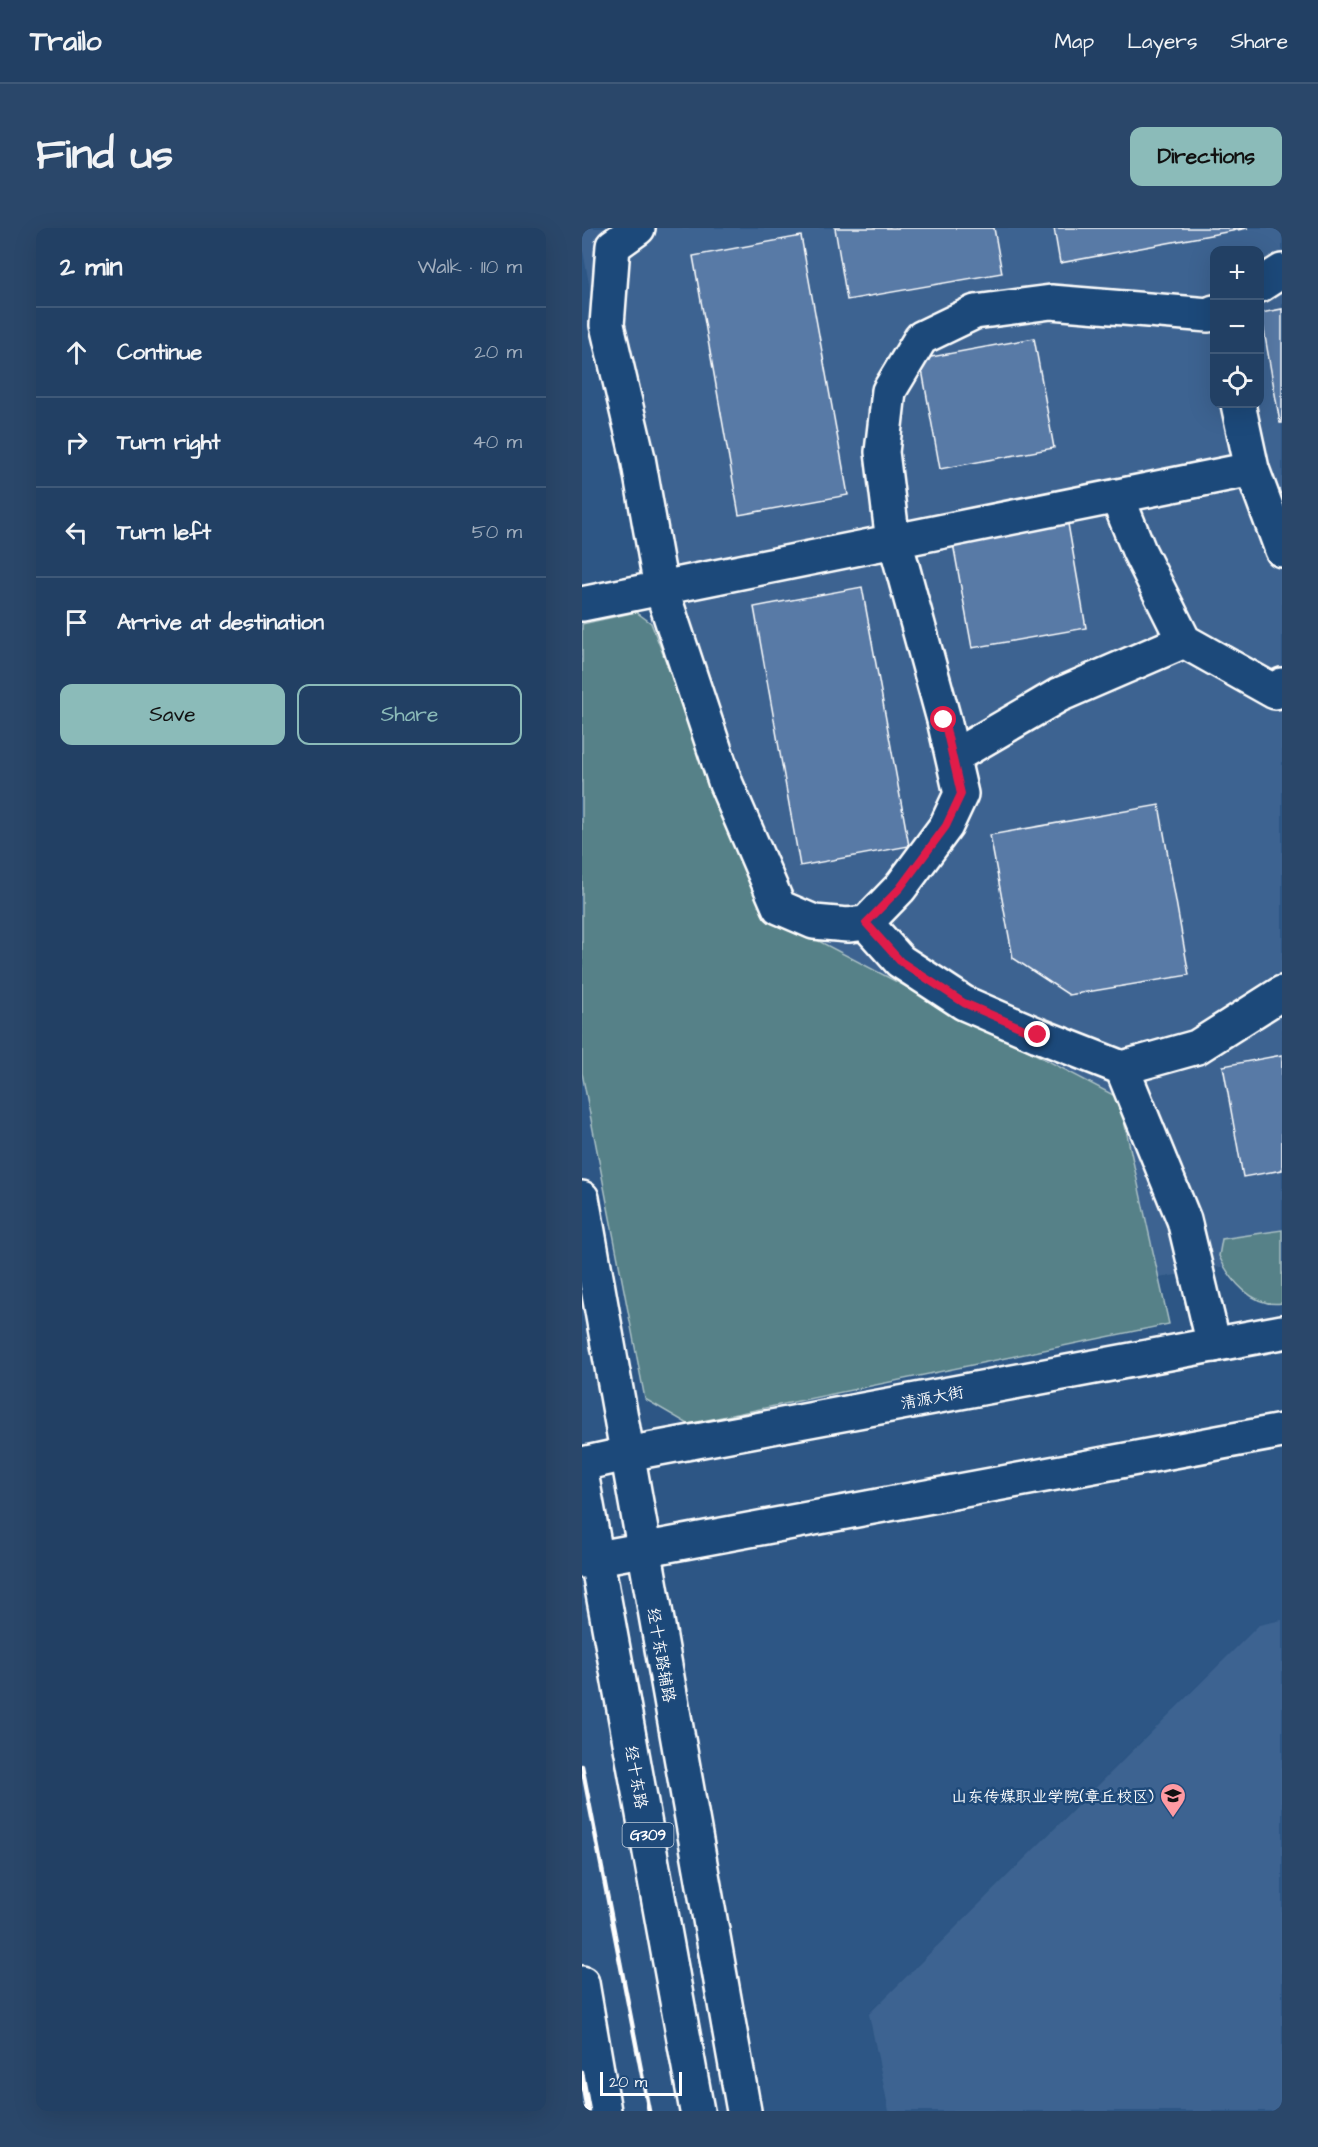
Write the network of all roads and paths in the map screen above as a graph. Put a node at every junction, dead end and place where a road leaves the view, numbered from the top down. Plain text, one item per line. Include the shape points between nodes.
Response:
1 (638, 228) edge
2 (1282, 271) edge
3 (1264, 282) edge
4 (1210, 314) edge
5 (1239, 408) edge
6 (1252, 469) junction
7 (1117, 496) junction
8 (895, 540) junction
9 (1282, 550) edge
10 (661, 588) junction
11 (582, 604) edge
12 (1184, 641) junction
13 (1280, 695) edge
14 (953, 757) junction
15 (866, 923) junction
16 (1282, 993) edge
17 (1122, 1068) junction
18 (582, 1198) edge
19 (1282, 1332) edge
20 (1214, 1345) junction
21 (1282, 1431) edge
22 (627, 1454) junction
23 (582, 1464) edge
24 (582, 1478) edge
25 (643, 1549) junction
26 (590, 1560) edge
27 (582, 1983) edge
28 (604, 2111) edge
29 (697, 2111) edge
30 (744, 2111) edge

1 - 10 main road via 613,246 607,325 638,458
2 - 3 main road
4 - 8 main road via 1051,302 975,312 921,338 890,391 882,452
5 - 6 main road
6 - 7 main road
6 - 9 main road
7 - 8 main road
7 - 12 main road via 1139,551
8 - 10 main road
8 - 14 main road
10 - 11 main road
10 - 15 main road via 726,784 779,907 814,922
12 - 13 main road
12 - 14 main road via 1059,695
14 - 15 main road via 961,794 946,826 900,888
15 - 17 main road via 900,961 964,1003
16 - 17 main road via 1197,1047
17 - 20 main road via 1185,1220
18 - 22 main road, 经十东路辅路
19 - 20 main road, 清源大街
20 - 22 main road, 清源大街
21 - 25 main road
22 - 23 main road, 清源大街
22 - 25 main road, 经十东路辅路
24 - 26 main road, 经十东路 / G309
25 - 26 main road
25 - 30 main road, 经十东路辅路
26 - 29 main road, 经十东路 / G309
27 - 28 main road

